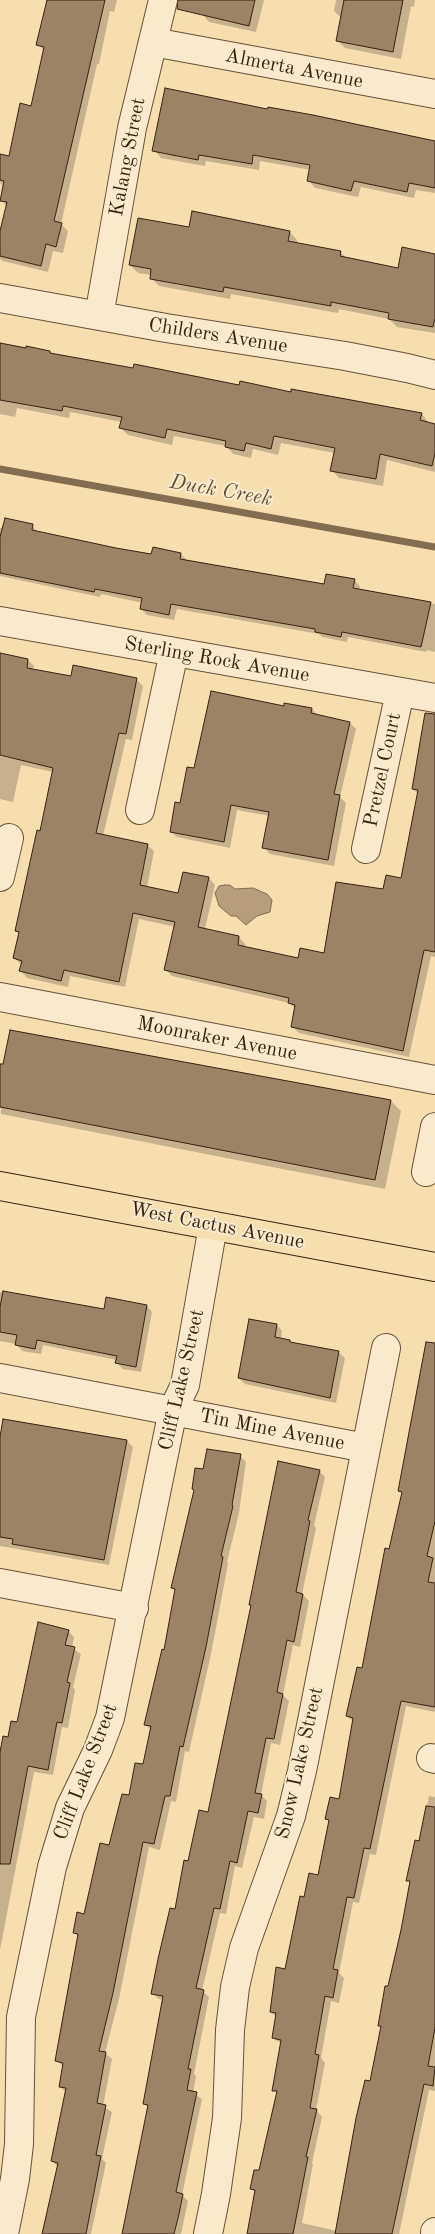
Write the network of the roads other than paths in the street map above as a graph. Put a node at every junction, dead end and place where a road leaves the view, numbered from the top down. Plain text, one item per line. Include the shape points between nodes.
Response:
1 (163, 0) edge
2 (153, 42) junction
3 (435, 94) edge
4 (0, 298) edge
5 (99, 316) junction
6 (435, 375) edge
7 (0, 621) edge
8 (174, 652) junction
9 (400, 692) junction
10 (435, 698) edge
11 (140, 810) dead end
12 (9, 838) dead end
13 (366, 849) dead end
14 (0, 877) edge
15 (0, 997) edge
16 (435, 1080) edge
17 (435, 1127) edge
18 (426, 1172) dead end
19 (0, 1186) edge
20 (213, 1226) junction
21 (435, 1267) edge
22 (386, 1348) dead end
23 (0, 1378) edge
24 (173, 1410) junction
25 (366, 1448) junction
26 (0, 1582) edge
27 (134, 1608) junction
28 (4, 2234) edge
29 (208, 2234) edge

1 - 2 street, Kalang Street
2 - 3 street, Almerta Avenue
2 - 5 street, Kalang Street via 132,128
4 - 5 street, Childers Avenue
5 - 6 street, Childers Avenue via 345,356
7 - 8 street, Sterling Rock Avenue
8 - 9 street, Sterling Rock Avenue
8 - 11 street
9 - 10 street, Sterling Rock Avenue
9 - 13 street, Pretzel Court
12 - 14 street
15 - 16 street, Moonraker Avenue
17 - 18 street
19 - 20 main road, West Cactus Avenue
20 - 21 main road, West Cactus Avenue
20 - 24 street, Cliff Lake Street via 185,1384
22 - 25 street, Snow Lake Street
23 - 24 street, Tin Mine Avenue
24 - 25 street, Tin Mine Avenue
24 - 27 street, Cliff Lake Street
25 - 29 street, Snow Lake Street via 293,1807 244,1948 235,1987 227,2118
26 - 27 street
27 - 28 street, Cliff Lake Street via 110,1718 70,1808 50,1876 22,2017 20,2144

